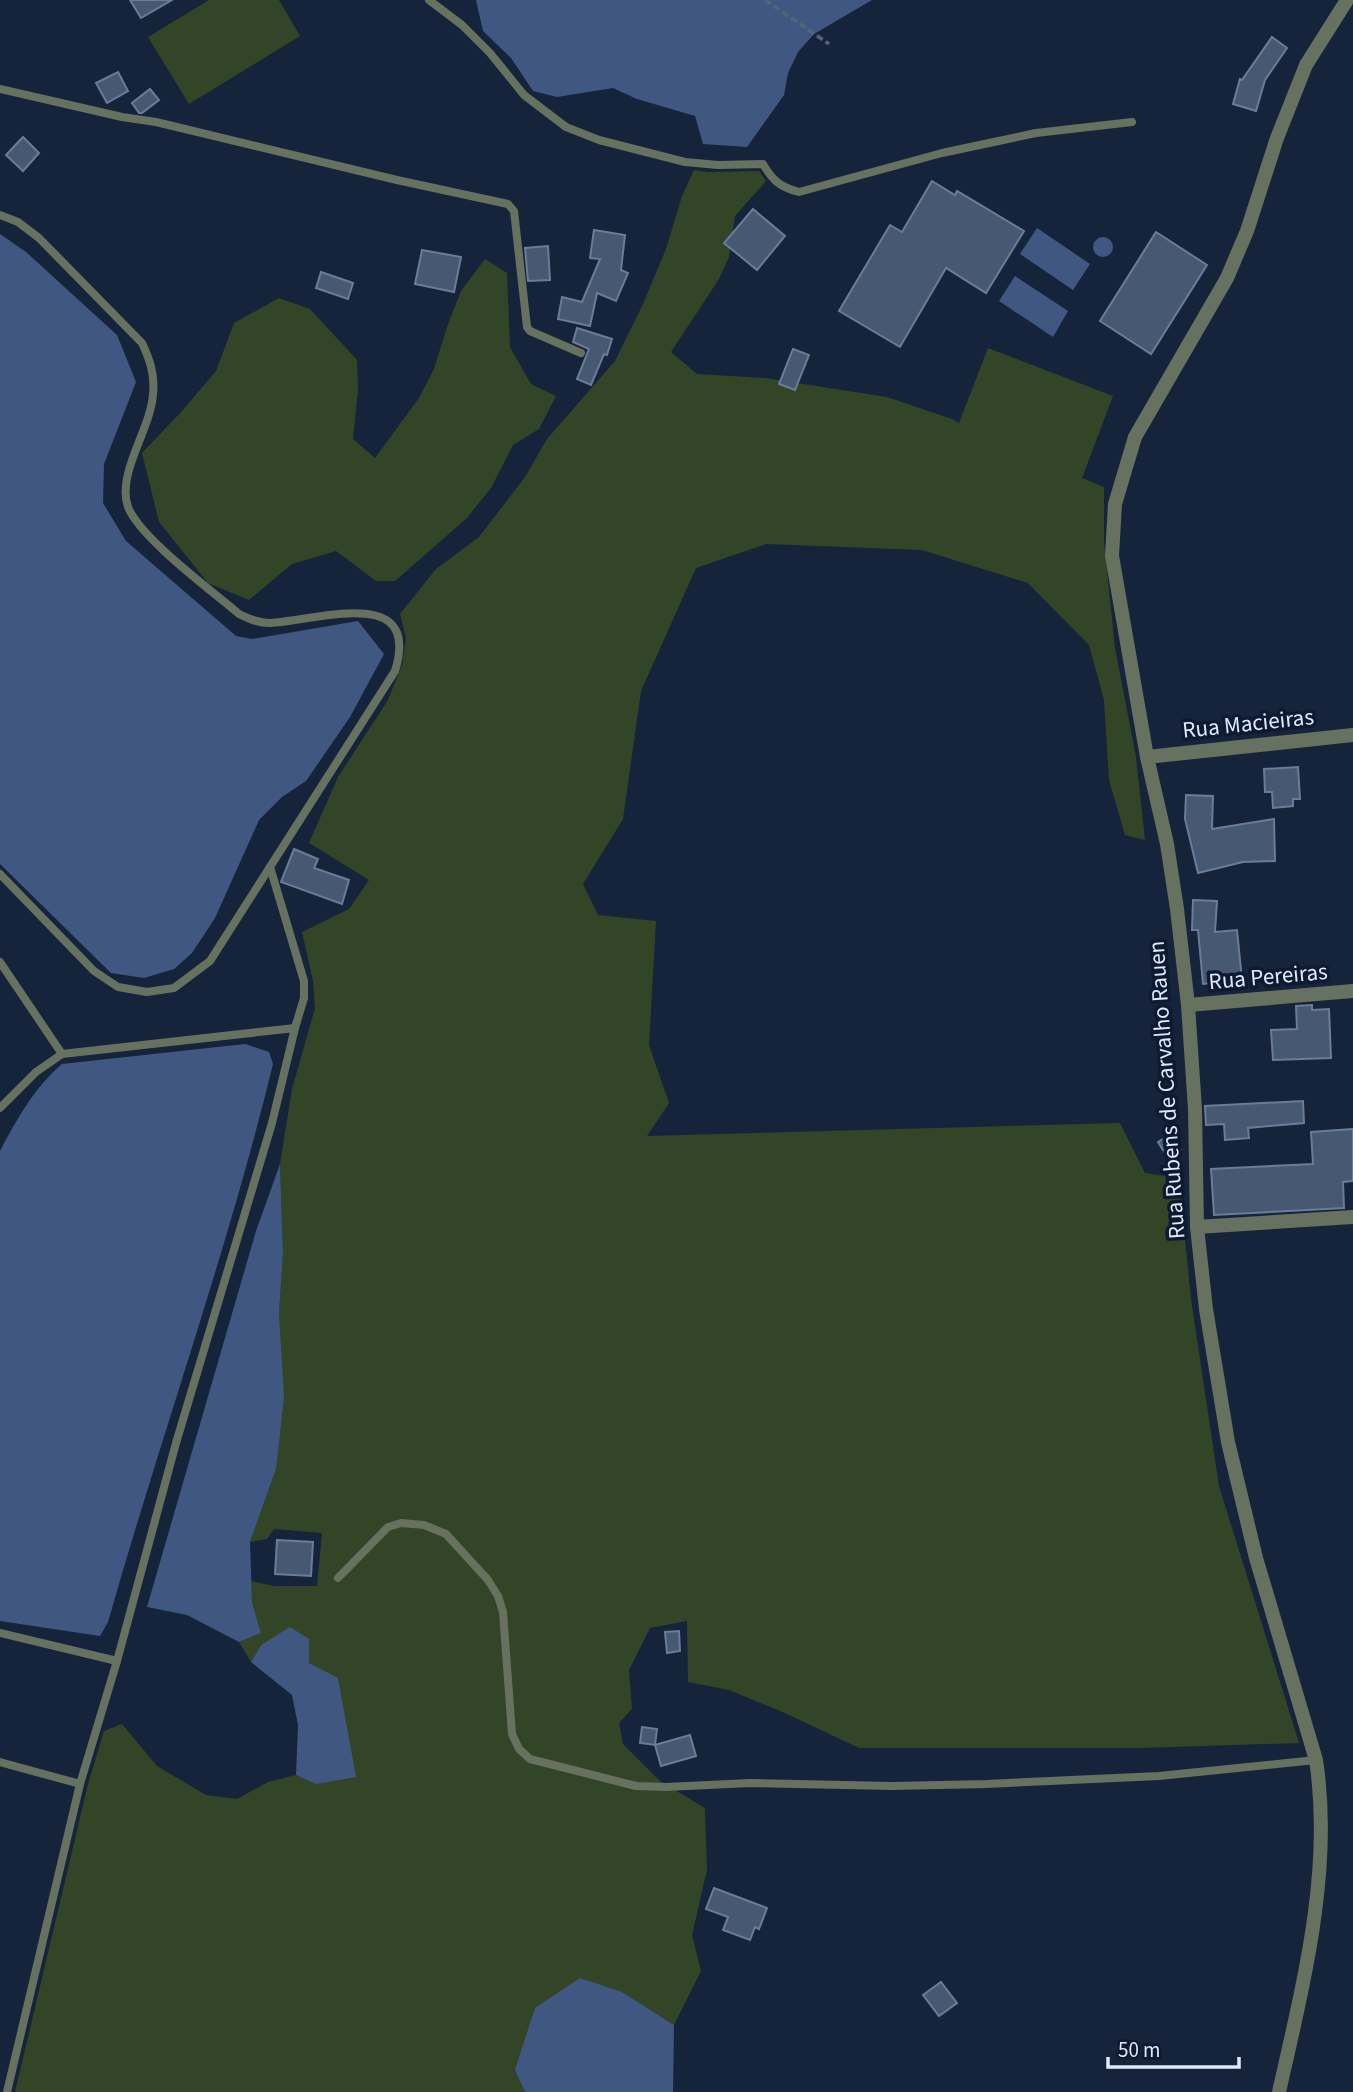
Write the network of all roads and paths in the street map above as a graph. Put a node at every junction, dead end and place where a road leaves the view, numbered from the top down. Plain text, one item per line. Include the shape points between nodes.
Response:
1 (429, 0) edge
2 (765, 0) edge
3 (1348, 0) edge
4 (829, 44) dead end
5 (0, 89) edge
6 (1132, 122) dead end
7 (0, 215) edge
8 (581, 353) dead end
9 (1353, 735) edge
10 (1147, 757) junction
11 (270, 867) junction
12 (0, 874) edge
13 (0, 962) edge
14 (1353, 991) edge
15 (1188, 1005) junction
16 (295, 1028) junction
17 (62, 1054) junction
18 (0, 1108) edge
19 (1353, 1217) edge
20 (1197, 1227) junction
21 (338, 1578) dead end
22 (0, 1633) edge
23 (117, 1661) junction
24 (1316, 1760) junction
25 (0, 1762) edge
26 (80, 1784) junction
27 (7, 2092) edge
28 (1279, 2092) edge

1 - 6 lane via 462,24 524,95 566,127 685,162 763,164 783,188 799,192 1036,133
2 - 4 path
3 - 10 street, Rua Rubens de Carvalho Rauen via 1306,65 1227,278 1135,437 1115,504 1112,556
5 - 8 lane via 508,204 514,211 527,327
7 - 11 lane via 39,237 142,343 152,365 153,396 125,486 128,506 141,529 239,614 256,622 374,613 390,622 399,638 395,671
9 - 10 street, Rua Macieiras
10 - 15 street, Rua Rubens de Carvalho Rauen via 1167,844
11 - 12 lane via 210,961 174,988 148,992 118,987 94,971
11 - 16 lane via 304,981
13 - 17 lane
14 - 15 street, Rua Pereiras
15 - 20 street, Rua Rubens de Carvalho Rauen
16 - 17 lane
16 - 23 lane via 272,1123 176,1443
17 - 18 lane via 36,1072
19 - 20 street
20 - 24 street, Rua Rubens de Carvalho Rauen via 1228,1442 1255,1558
21 - 24 lane via 388,1527 425,1525 446,1534 498,1596 512,1734 519,1749 530,1759 636,1786 986,1784 1159,1776
22 - 23 lane
23 - 26 lane
24 - 28 street, Rua Rubens de Carvalho Rauen via 1322,1835 1316,1905
25 - 26 lane
26 - 27 lane

